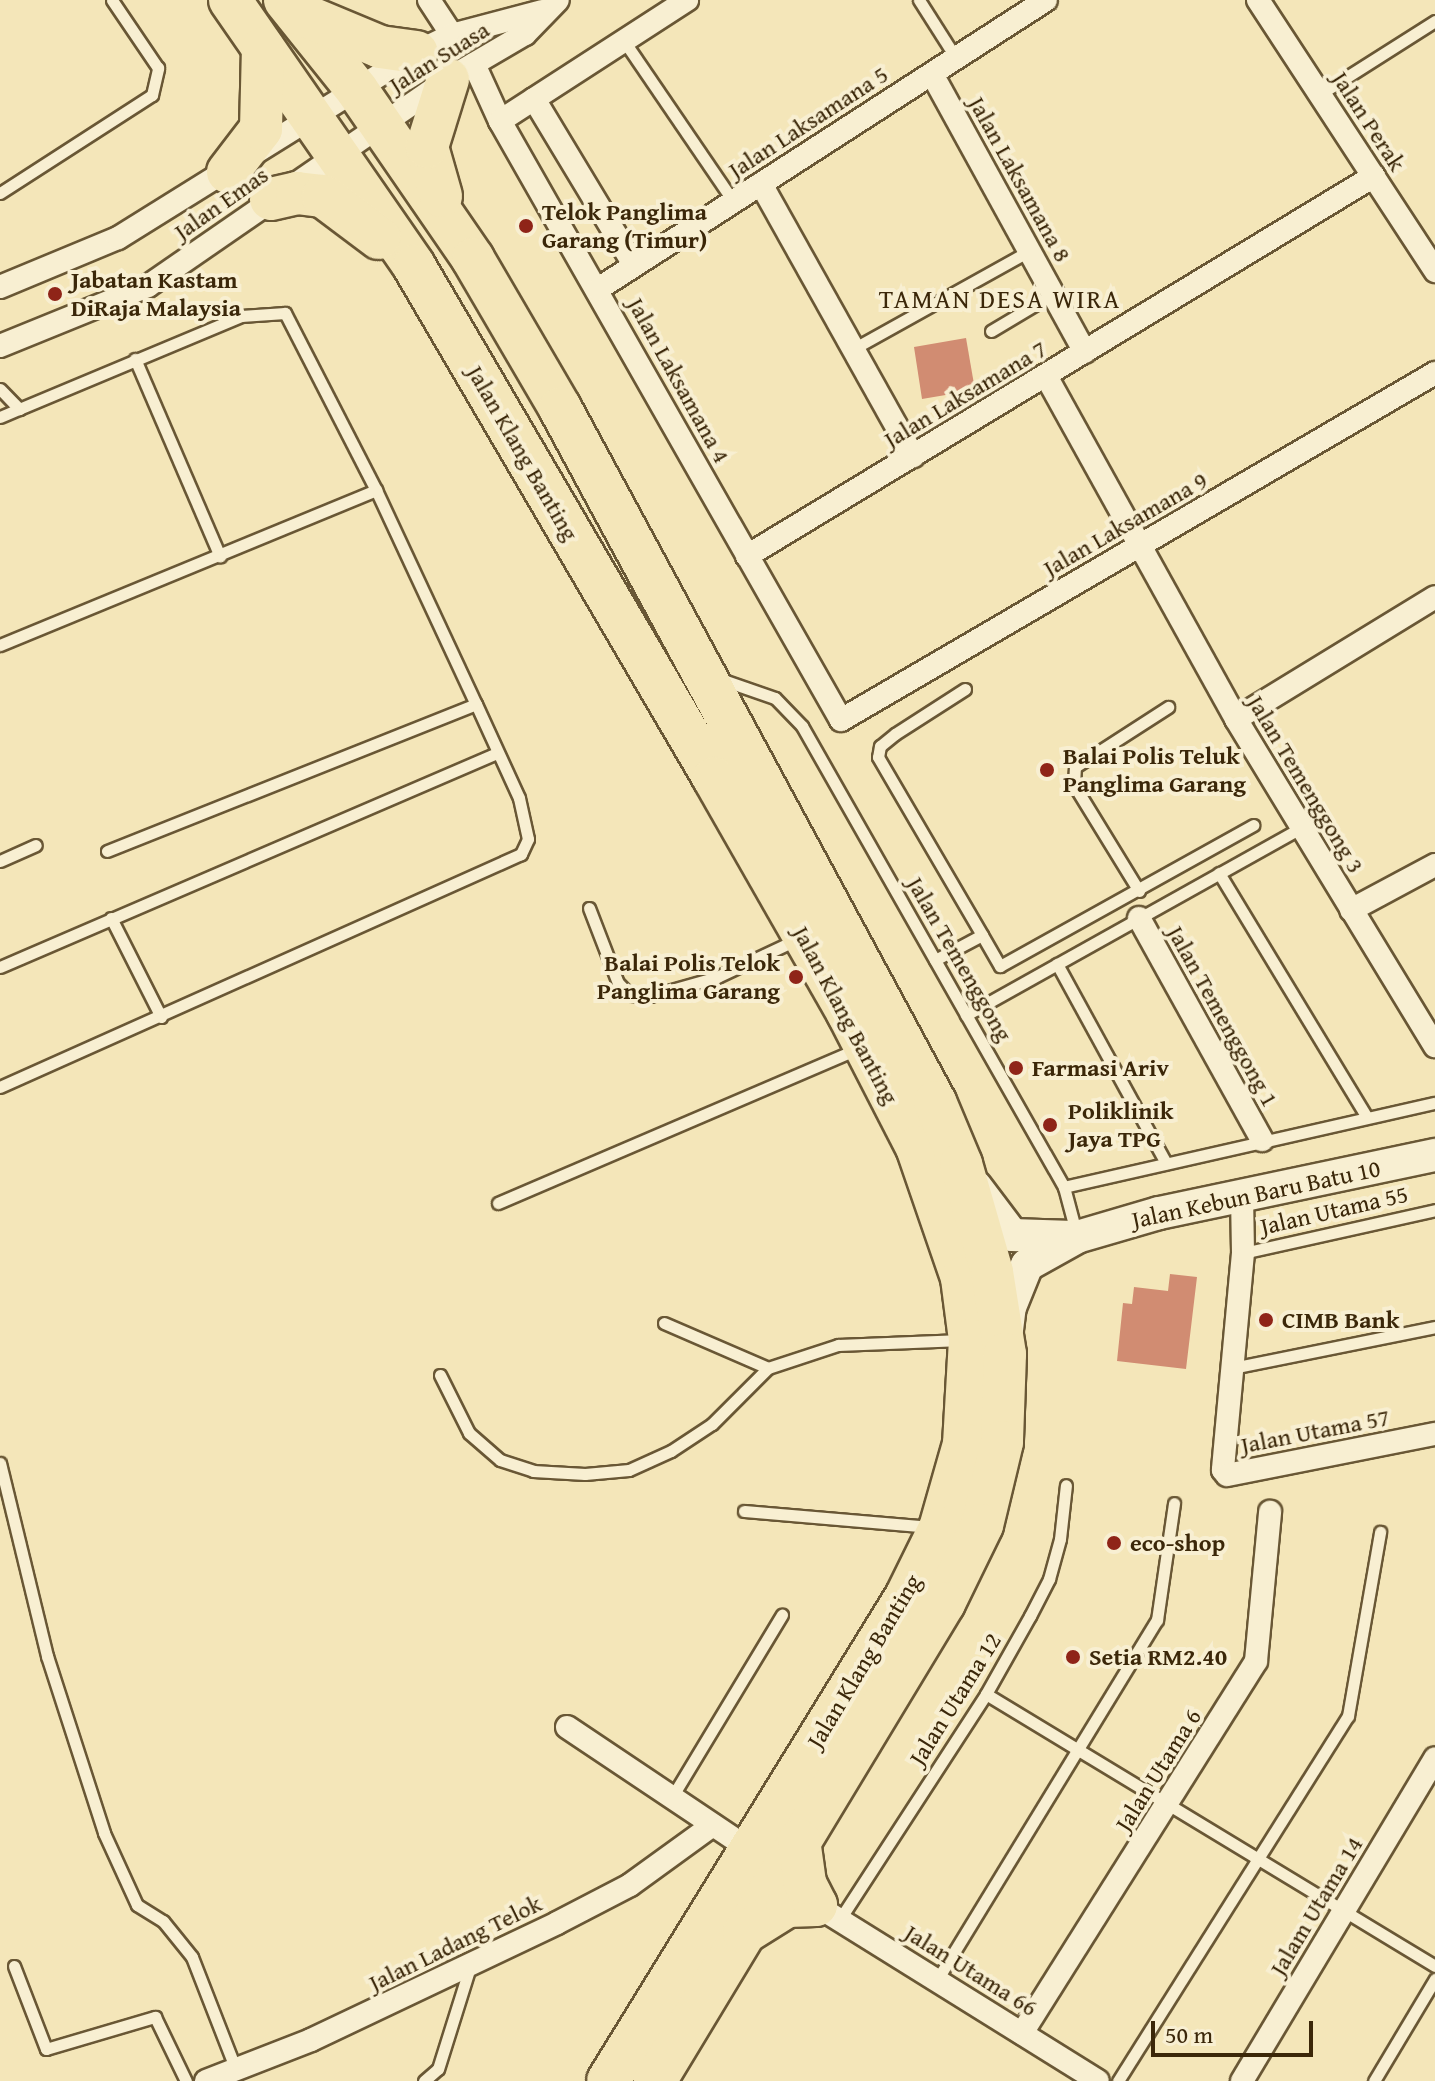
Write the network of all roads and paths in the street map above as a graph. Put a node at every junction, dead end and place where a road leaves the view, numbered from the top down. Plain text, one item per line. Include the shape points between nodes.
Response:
1 (112, 0) edge
2 (230, 0) edge
3 (429, 0) edge
4 (687, 0) edge
5 (919, 0) edge
6 (1046, 0) edge
7 (1258, 0) edge
8 (553, 3) edge
9 (288, 5) edge
10 (1435, 21) edge
11 (624, 41) junction
12 (434, 44) junction
13 (263, 48) junction
14 (956, 58) junction
15 (461, 71) junction
16 (932, 74) junction
17 (357, 90) junction
18 (1320, 94) junction
19 (534, 99) junction
20 (312, 119) junction
21 (500, 121) junction
22 (381, 124) junction
23 (338, 155) junction
24 (228, 172) junction
25 (1374, 176) junction
26 (761, 184) junction
27 (0, 193) edge
28 (271, 199) junction
29 (733, 201) junction
30 (1029, 251) junction
31 (473, 259) junction
32 (634, 265) junction
33 (414, 266) junction
34 (1435, 271) edge
35 (0, 287) edge
36 (598, 289) junction
37 (1053, 294) junction
38 (991, 331) dead end
39 (0, 346) edge
40 (853, 349) junction
41 (1085, 352) junction
42 (135, 359) junction
43 (1435, 373) edge
44 (1046, 376) junction
45 (0, 389) edge
46 (19, 409) junction
47 (0, 417) edge
48 (913, 456) junction
49 (376, 490) junction
50 (1140, 545) junction
51 (220, 556) junction
52 (747, 556) junction
53 (1435, 597) edge
54 (0, 645) edge
55 (707, 677) junction
56 (965, 689) dead end
57 (476, 704) junction
58 (1168, 707) dead end
59 (1236, 719) junction
60 (841, 720) joint
61 (497, 753) junction
62 (1253, 825) dead end
63 (1302, 827) junction
64 (36, 845) dead end
65 (107, 851) dead end
66 (0, 861) edge
67 (1435, 865) edge
68 (1219, 873) junction
69 (1139, 891) junction
70 (589, 908) dead end
71 (1351, 910) junction
72 (111, 918) junction
73 (1139, 918) junction
74 (982, 935) junction
75 (804, 936) junction
76 (935, 960) junction
77 (1057, 964) junction
78 (0, 967) edge
79 (966, 1015) junction
80 (161, 1017) junction
81 (865, 1046) junction
82 (1435, 1046) edge
83 (0, 1087) edge
84 (1435, 1103) edge
85 (1367, 1117) junction
86 (1262, 1140) junction
87 (1435, 1155) edge
88 (1166, 1163) junction
89 (961, 1164) junction
90 (1064, 1187) junction
91 (1242, 1195) junction
92 (498, 1203) dead end
93 (1435, 1210) edge
94 (1077, 1237) junction
95 (1243, 1253) junction
96 (664, 1323) dead end
97 (1435, 1327) edge
98 (987, 1347) junction
99 (768, 1368) junction
100 (1232, 1368) junction
101 (440, 1375) dead end
102 (1435, 1434) edge
103 (0, 1463) edge
104 (1066, 1485) dead end
105 (1174, 1503) dead end
106 (744, 1511) dead end
107 (1270, 1512) dead end
108 (940, 1528) junction
109 (1380, 1532) dead end
110 (782, 1615) dead end
111 (986, 1694) junction
112 (567, 1727) dead end
113 (1078, 1750) junction
114 (1435, 1758) edge
115 (672, 1797) junction
116 (1168, 1804) junction
117 (713, 1825) junction
118 (799, 1840) junction
119 (749, 1849) junction
120 (1255, 1857) junction
121 (773, 1882) junction
122 (1343, 1910) junction
123 (828, 1912) junction
124 (724, 1927) junction
125 (14, 1966) dead end
126 (1435, 1966) edge
127 (470, 1967) junction
128 (1435, 1979) edge
129 (937, 1980) junction
130 (1022, 2033) junction
131 (236, 2070) junction
132 (1073, 2074) edge
133 (186, 2081) edge
134 (206, 2081) edge
135 (424, 2081) edge
136 (608, 2081) edge
137 (655, 2081) edge
138 (1098, 2081) edge
139 (1118, 2081) edge
140 (1242, 2081) edge
141 (1374, 2081) edge

1 - 27 lane via 158,68 152,95
2 - 13 highway, Jalan Klang Banting
3 - 12 street
4 - 11 street
5 - 14 lane
6 - 14 street, Jalan Laksamana 5
7 - 18 street, Jalan Perak
8 - 12 street, Jalan Emas
8 - 15 street, Jalan Suasa via 525,34
9 - 12 highway via 380,47
9 - 17 highway, Jalan Klang Banting
10 - 18 lane
11 - 19 street
11 - 29 lane
12 - 17 street, Jalan Emas
13 - 20 highway, Jalan Klang Banting
13 - 24 highway via 261,129
14 - 16 street, Jalan Laksamana 5
15 - 21 street, Jalan Laksamana 4
15 - 22 street, Jalan Suasa
15 - 31 highway via 431,122 428,164
16 - 26 street, Jalan Laksamana 5
16 - 30 street, Jalan Laksamana 8
17 - 20 street, Jalan Emas
17 - 22 highway, Jalan Klang Banting
18 - 25 street, Jalan Perak
19 - 21 street
19 - 32 street, Jalan Laksamana 4
20 - 23 highway, Jalan Klang Banting
20 - 24 street, Jalan Emas
21 - 36 street, Jalan Laksamana 4
22 - 23 street, Jalan Suasa
22 - 31 highway, Jalan Klang Banting
23 - 28 street, Jalan Emas
23 - 33 highway, Jalan Klang Banting
24 - 35 street, Jalan Emas via 118,238
25 - 34 street, Jalan Perak
25 - 41 street, Jalan Laksamana 7
26 - 29 street, Jalan Laksamana 5
26 - 40 street
28 - 33 highway via 297,193 323,196
28 - 39 street, Jalan Emas via 148,286
29 - 32 street, Jalan Laksamana 5
30 - 37 street, Jalan Laksamana 8
30 - 40 lane
31 - 55 highway, Jalan Klang Banting
32 - 36 street, Jalan Laksamana 5
33 - 75 highway, Jalan Klang Banting
36 - 52 street, Jalan Laksamana 4
37 - 38 lane
37 - 41 street, Jalan Laksamana 8
40 - 48 street
41 - 44 street, Jalan Laksamana 7
42 - 46 lane
42 - 49 lane via 241,316 285,313
42 - 51 lane
43 - 50 street, Jalan Laksamana 9
44 - 48 street, Jalan Laksamana 7
44 - 50 street, Jalan Temenggong 3
45 - 46 lane
46 - 47 lane
48 - 52 street, Jalan Laksamana 7
49 - 51 lane
49 - 57 lane
50 - 59 street, Jalan Temenggong 3
50 - 60 street, Jalan Laksamana 9
51 - 54 lane
52 - 60 street, Jalan Laksamana 4
53 - 59 street
55 - 76 lane, Jalan Temenggong via 749,685 775,698 802,726
55 - 89 highway, Jalan Klang Banting via 906,1046
56 - 74 lane via 895,734 880,746 878,757
57 - 61 lane
57 - 65 lane
58 - 69 lane via 1075,767 1074,785
59 - 63 street, Jalan Temenggong 3
61 - 72 lane
61 - 80 lane via 527,822 528,839 521,854
62 - 69 lane
63 - 68 lane
63 - 71 street, Jalan Temenggong 3
64 - 66 lane
67 - 71 street
68 - 73 lane
68 - 85 lane
69 - 74 lane via 1000,966
70 - 75 lane via 618,983 630,995 650,996 717,977
71 - 82 street, Jalan Temenggong 3
72 - 78 lane
72 - 80 lane
73 - 77 lane
73 - 86 street, Jalan Temenggong 1
74 - 76 lane
75 - 81 highway, Jalan Klang Banting
76 - 79 lane, Jalan Temenggong
77 - 79 lane
77 - 88 lane
79 - 90 lane, Jalan Temenggong
80 - 83 lane
81 - 92 lane
81 - 98 highway, Jalan Klang Banting via 945,1217
84 - 85 lane
85 - 86 lane
86 - 88 lane
87 - 91 street, Jalan Kebun Baru Batu 10
88 - 90 lane
89 - 94 street via 1012,1235
89 - 98 highway, Jalan Klang Banting via 992,1272
90 - 94 lane, Jalan Temenggong
91 - 94 street, Jalan Kebun Baru Batu 10
91 - 95 street
93 - 95 lane, Jalan Utama 55
94 - 98 street via 1027,1265
95 - 100 street
96 - 99 lane
97 - 100 lane
98 - 99 lane via 838,1345
98 - 108 highway, Jalan Klang Banting
98 - 118 highway, Jalan Klang Banting via 997,1473 968,1557
99 - 101 lane via 712,1424 671,1451 629,1470 585,1474 533,1471 500,1460 469,1433
100 - 102 street, Jalan Utama 57 via 1221,1454 1227,1475
103 - 131 lane via 47,1656 104,1833 137,1905 163,1921 192,1957
104 - 111 lane, Jalan Utama 12 via 1049,1579
105 - 113 lane via 1157,1620
106 - 108 lane
107 - 116 street, Jalan Utama 6 via 1256,1661
108 - 119 highway, Jalan Klang Banting via 906,1597
109 - 120 lane via 1348,1716
110 - 115 lane
111 - 113 lane
111 - 123 lane, Jalan Utama 12
112 - 115 street
113 - 116 lane
113 - 129 lane
114 - 122 street, Jalam Utama 14
115 - 117 street
116 - 120 lane
116 - 130 street, Jalan Utama 6
117 - 119 street
117 - 127 street, Jalan Ladang Telok via 630,1885
118 - 121 highway, Jalan Klang Banting
118 - 123 highway via 805,1883
119 - 124 highway, Jalan Klang Banting
120 - 122 lane
120 - 139 lane
121 - 123 street, Jalan Utama 66
121 - 124 highway, Jalan Klang Banting
122 - 126 lane
122 - 140 street, Jalam Utama 14
123 - 124 highway via 787,1906
123 - 129 street, Jalan Utama 66
124 - 136 highway, Jalan Klang Banting
124 - 137 highway, Jalan Klang Banting
125 - 133 lane via 46,2049 155,2017
127 - 131 street, Jalan Ladang Telok
127 - 135 lane via 438,2069
128 - 141 lane
129 - 130 street, Jalan Utama 66
130 - 132 street, Jalan Utama 66
131 - 134 street, Jalan Ladang Telok
132 - 138 street, Jalan Utama 66

